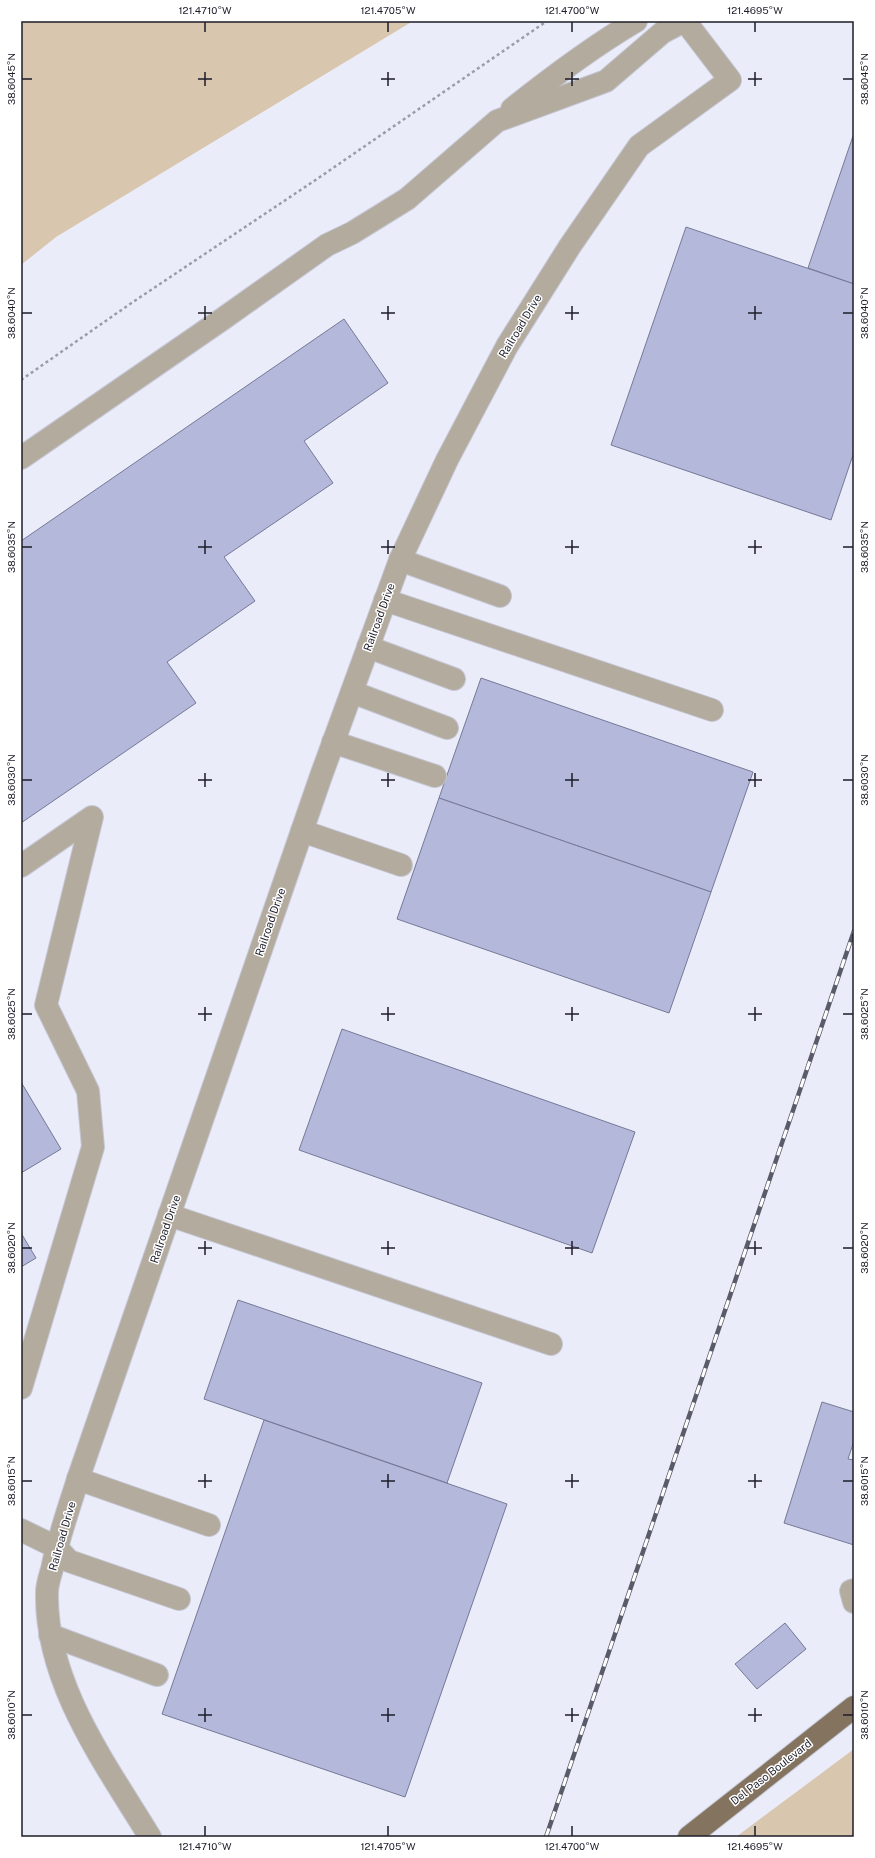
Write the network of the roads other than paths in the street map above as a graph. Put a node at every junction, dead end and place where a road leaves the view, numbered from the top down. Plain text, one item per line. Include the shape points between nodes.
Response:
1 (636, 21) edge
2 (684, 21) edge
3 (497, 121) junction
4 (21, 458) edge
5 (400, 560) junction
6 (500, 596) dead end
7 (385, 600) junction
8 (368, 647) junction
9 (454, 679) dead end
10 (352, 692) junction
11 (712, 710) dead end
12 (447, 728) dead end
13 (333, 742) junction
14 (435, 776) dead end
15 (302, 831) junction
16 (401, 865) dead end
17 (21, 866) edge
18 (169, 1216) junction
19 (551, 1344) dead end
20 (21, 1388) edge
21 (78, 1479) junction
22 (209, 1525) dead end
23 (21, 1530) edge
24 (56, 1547) junction
25 (854, 1590) edge
26 (179, 1599) dead end
27 (854, 1602) edge
28 (50, 1635) junction
29 (157, 1675) dead end
30 (854, 1707) edge
31 (150, 1837) edge
32 (689, 1837) edge

1 - 3 street via 608,37 552,77
2 - 3 street via 664,32 606,80
2 - 5 street, Railroad Drive via 730,80 639,146 574,240 506,346 447,460
3 - 4 street via 407,199 352,233 327,245
5 - 6 street
5 - 7 street, Railroad Drive
7 - 8 street, Railroad Drive
7 - 11 street
8 - 9 street
8 - 10 street, Railroad Drive
10 - 12 street
10 - 13 street, Railroad Drive
13 - 14 street
13 - 15 street, Railroad Drive
15 - 16 street
15 - 18 street, Railroad Drive
17 - 20 street via 92,817 46,1005 88,1091 93,1147
18 - 19 street
18 - 21 street, Railroad Drive
21 - 22 street
21 - 24 street, Railroad Drive
23 - 24 street
24 - 26 street via 69,1561
24 - 28 street, Railroad Drive via 47,1591
25 - 27 street via 851,1591
28 - 29 street
28 - 31 street, Railroad Drive via 63,1679 82,1723
30 - 32 main road, Del Paso Boulevard

